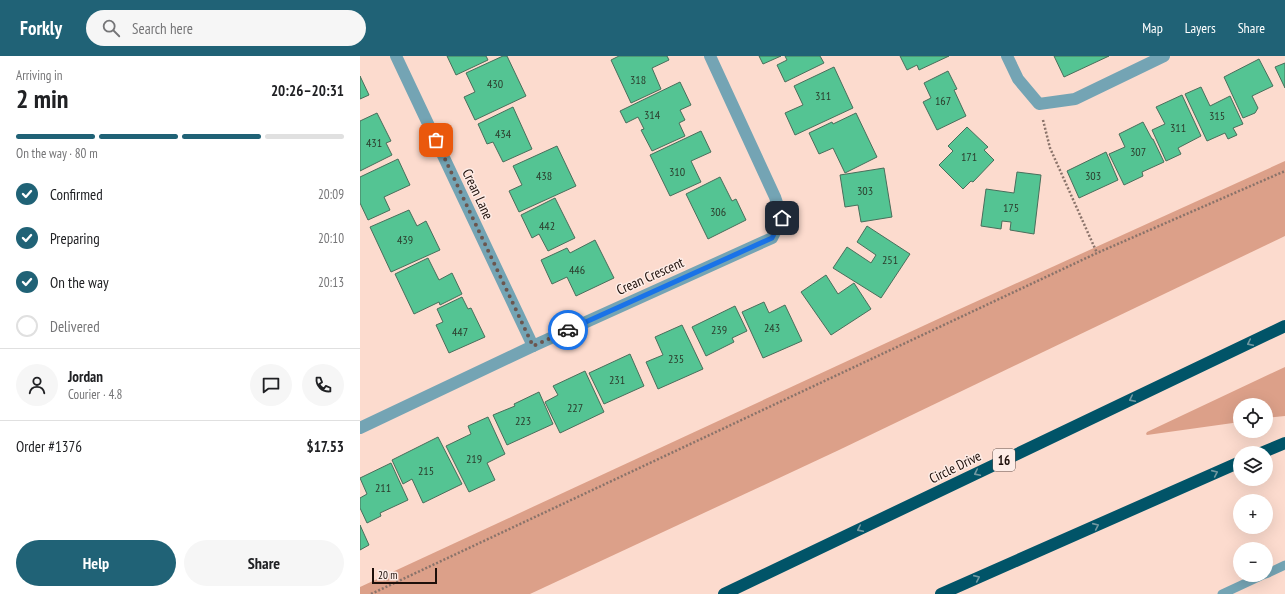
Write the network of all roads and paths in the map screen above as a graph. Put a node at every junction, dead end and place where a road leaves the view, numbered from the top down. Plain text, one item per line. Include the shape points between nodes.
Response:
1 (396, 56) edge
2 (710, 56) edge
3 (1008, 56) edge
4 (1164, 56) edge
5 (1039, 104) junction
6 (1285, 171) edge
7 (1097, 253) junction
8 (1285, 326) edge
9 (533, 346) junction
10 (360, 428) edge
11 (1285, 443) edge
12 (1273, 448) edge
13 (1233, 465) edge
14 (1285, 565) edge
15 (1273, 571) edge
16 (1248, 582) edge
17 (371, 594) edge
18 (724, 594) edge
19 (941, 594) edge
20 (1222, 594) edge

1 - 9 street, Crean Lane
2 - 9 street, Crean Crescent via 775,196 782,218 772,238
3 - 5 street via 1018,79
4 - 5 street via 1076,99
5 - 7 path via 1050,148
6 - 7 path
7 - 17 path
8 -> 18 highway, Circle Drive / 16
9 - 10 street, Crean Crescent
11 - 12 highway
19 -> 13 highway
14 - 15 lane
16 - 20 lane

